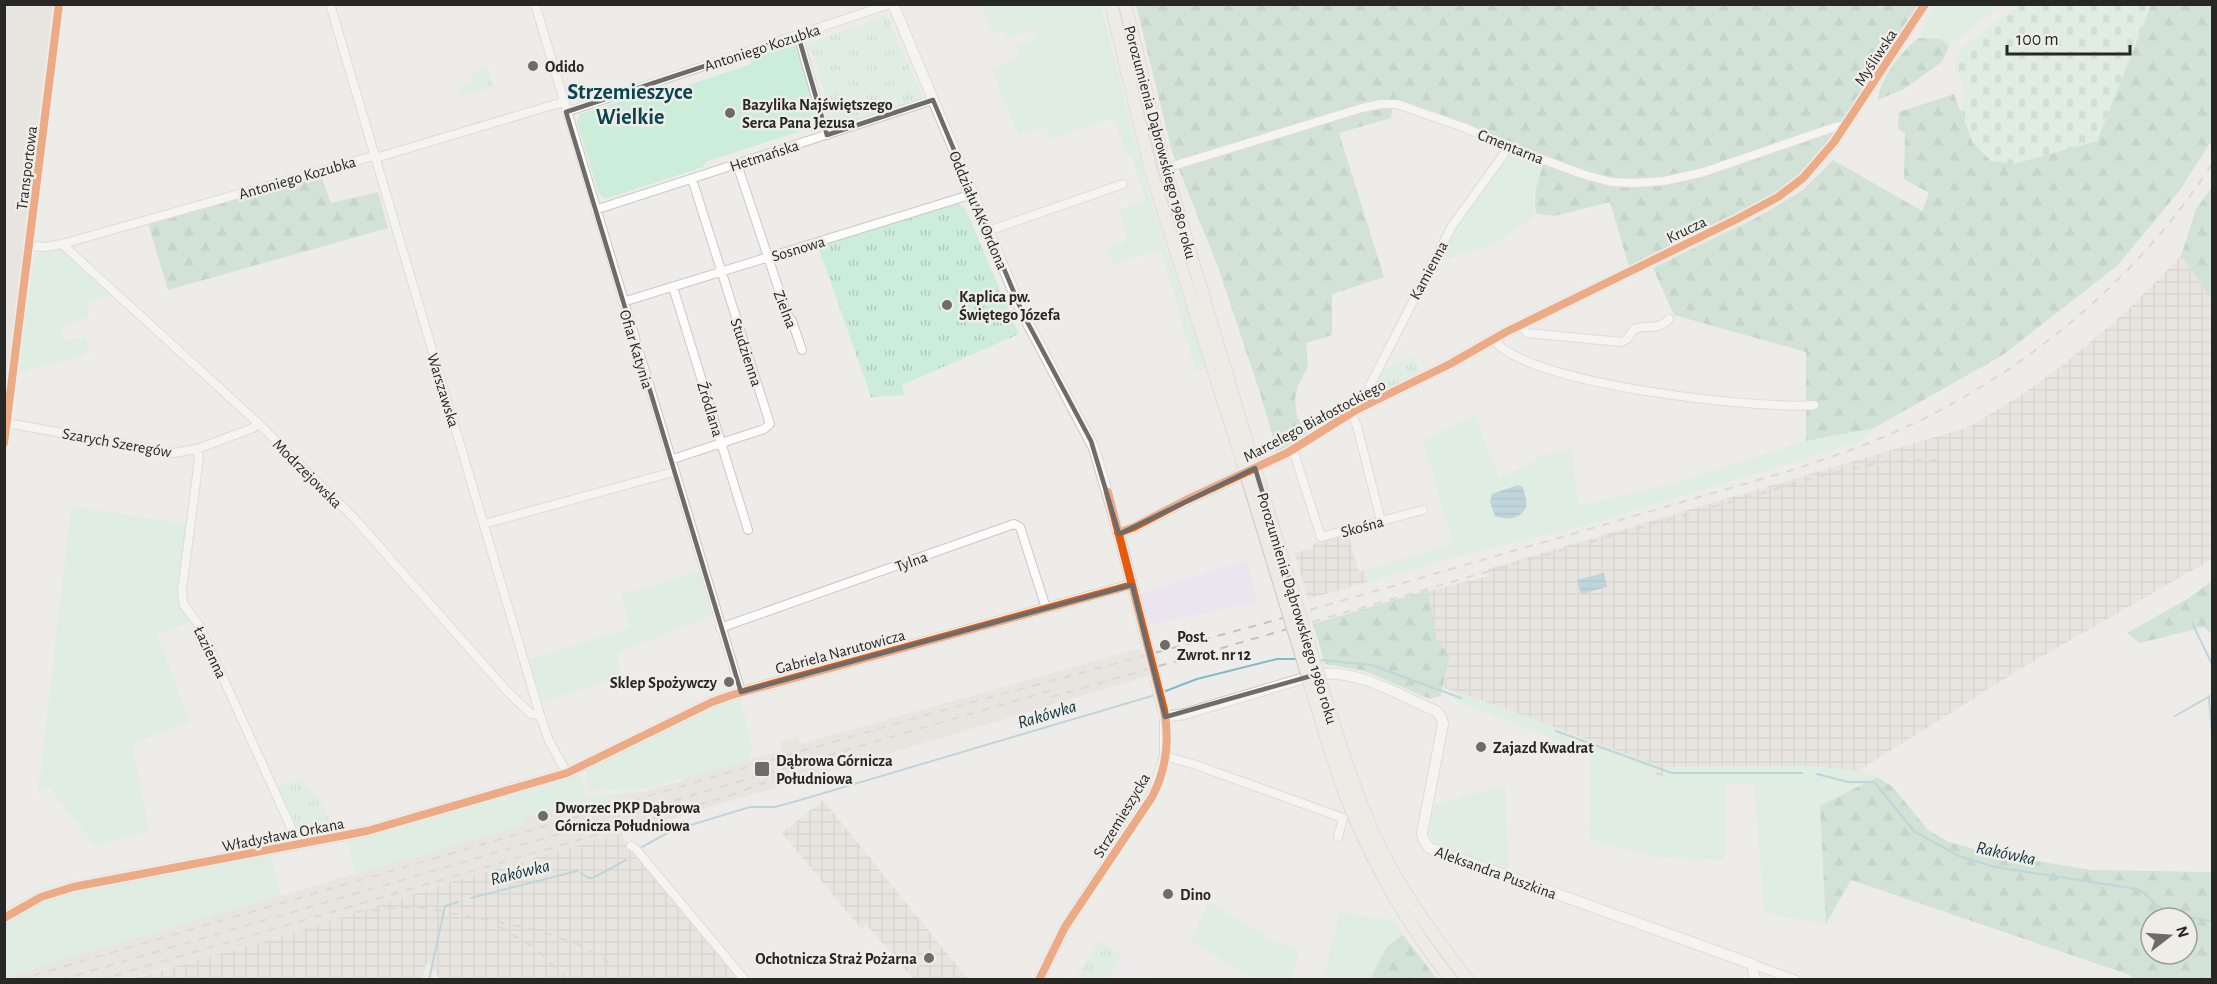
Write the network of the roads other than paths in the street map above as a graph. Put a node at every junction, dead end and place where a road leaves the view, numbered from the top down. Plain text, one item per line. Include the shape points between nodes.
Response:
1 (59, 4) edge
2 (330, 4) edge
3 (535, 4) edge
4 (892, 4) edge
5 (1111, 4) edge
6 (1125, 4) edge
7 (1925, 4) edge
8 (798, 35) junction
9 (933, 100) junction
10 (563, 102) junction
11 (566, 112) junction
12 (1847, 125) junction
13 (827, 135) junction
14 (1509, 147) junction
15 (374, 157) junction
16 (737, 164) junction
17 (1176, 165) dead end
18 (692, 179) junction
19 (1123, 184) dead end
20 (973, 194) junction
21 (595, 210) junction
22 (988, 231) junction
23 (62, 244) junction
24 (30, 246) junction
25 (767, 258) junction
26 (722, 272) junction
27 (673, 287) junction
28 (623, 302) junction
29 (1669, 319) dead end
30 (1520, 324) junction
31 (1494, 338) junction
32 (802, 350) dead end
33 (1370, 403) junction
34 (1814, 405) dead end
35 (1351, 413) junction
36 (7, 423) junction
37 (258, 423) junction
38 (1241, 440) junction
39 (4, 443) edge
40 (721, 443) junction
41 (197, 449) junction
42 (1293, 450) junction
43 (670, 460) junction
44 (673, 472) junction
45 (1423, 510) dead end
46 (1381, 521) junction
47 (484, 524) junction
48 (748, 530) dead end
49 (1118, 533) junction
50 (1132, 585) junction
51 (1046, 608) junction
52 (720, 628) junction
53 (1148, 650) joint
54 (741, 693) junction
55 (1320, 698) junction
56 (540, 715) junction
57 (1165, 717) junction
58 (1166, 756) junction
59 (567, 772) junction
60 (1338, 837) dead end
61 (299, 845) junction
62 (631, 846) dead end
63 (4, 918) edge
64 (1752, 964) junction
65 (745, 980) edge
66 (1039, 980) edge
67 (1451, 980) edge
68 (1468, 980) edge
69 (1755, 980) edge
70 (1796, 980) edge

1 - 24 street, Transportowa
2 - 15 street, Warszawska
3 - 10 street, Ofiar Katynia
4 - 8 street, Antoniego Kozubka
4 - 9 street, Oddziału AK Ordona
5 - 38 main road, Porozumienia Dąbrowskiego 1980 roku via 1151,172
6 - 38 main road, Porozumienia Dąbrowskiego 1980 roku via 1165,168
7 - 12 street, Myśliwska
8 - 11 street, Antoniego Kozubka
8 - 13 street
9 - 13 street, Hetmańska
9 - 20 street, Oddziału AK Ordona
10 - 11 street, Ofiar Katynia
10 - 15 street, Antoniego Kozubka
11 - 21 street, Ofiar Katynia
12 - 14 street, Cmentarna via 1704,172 1650,182 1600,179
12 - 30 street, Krucza via 1811,169 1778,197
13 - 16 street, Hetmańska
14 - 17 street, Cmentarna via 1425,113 1388,104 1362,108
14 - 33 street, Kamienna via 1434,257 1371,383 1367,394
15 - 23 street, Antoniego Kozubka
15 - 47 street, Warszawska
16 - 18 street, Hetmańska
16 - 25 street, Zielna
18 - 21 street, Hetmańska
18 - 26 street, Studzienna
19 - 22 street
20 - 22 street, Oddziału AK Ordona
20 - 25 street, Sosnowa
21 - 28 street, Ofiar Katynia
22 - 49 street, Oddziału AK Ordona via 1026,321 1091,441
23 - 24 street, Antoniego Kozubka
23 - 37 street, Modrzejowska
24 - 36 street, Transportowa
25 - 26 street, Sosnowa
25 - 32 street, Zielna
26 - 27 street, Sosnowa
26 - 40 street, Studzienna via 770,422 768,427
27 - 28 street, Sosnowa
27 - 40 street, Źródlana
28 - 43 street, Ofiar Katynia
29 - 30 street via 1658,327 1634,329 1621,342 1527,333
30 - 31 street, Marcelego Białostockiego
31 - 33 street, Marcelego Białostockiego
31 - 34 street via 1499,347 1532,363 1578,378 1707,399
33 - 35 street, Marcelego Białostockiego
35 - 42 street, Marcelego Białostockiego
35 - 46 street
36 - 39 street, Transportowa
36 - 41 street, Szarych Szeregów via 173,453
37 - 41 street, Szarych Szeregów
37 - 56 street, Modrzejowska via 354,519 508,692 531,714
38 - 55 main road, Porozumienia Dąbrowskiego 1980 roku, bridge
40 - 43 street, Studzienna
40 - 48 street, Źródlana
41 - 61 street, Łazienna via 183,579 184,604 199,625
42 - 46 street, Skośna via 1321,537
42 - 49 street, Marcelego Białostockiego
43 - 44 street, Ofiar Katynia
44 - 47 street
44 - 52 street, Ofiar Katynia
45 - 46 street, Skośna
47 - 56 street, Warszawska
49 - 50 street, Oddziału AK Ordona
50 - 51 street, Gabriela Narutowicza
50 - 53 street, Oddziału AK Ordona
51 - 52 street, Tylna via 1020,527 1014,524
51 - 54 street, Gabriela Narutowicza
52 - 54 street, Ofiar Katynia
53 - 57 street, Strzemieszycka
54 - 59 street, Gabriela Narutowicza via 712,702
55 - 67 main road, Porozumienia Dąbrowskiego 1980 roku via 1350,807 1367,846 1405,913
55 - 68 main road, Porozumienia Dąbrowskiego 1980 roku via 1377,841 1414,907
56 - 59 street, Warszawska
57 - 58 street, Strzemieszycka
57 - 64 street, Aleksandra Puszkina via 1324,673 1345,674 1373,684 1436,711 1443,720 1422,833 1429,848
58 - 60 street via 1343,818
58 - 66 street, Strzemieszycka via 1152,796 1065,927
59 - 61 street, Władysława Orkana via 367,831
61 - 63 street, Władysława Orkana via 73,887 41,897
62 - 65 street
64 - 69 street
64 - 70 street, Aleksandra Puszkina

